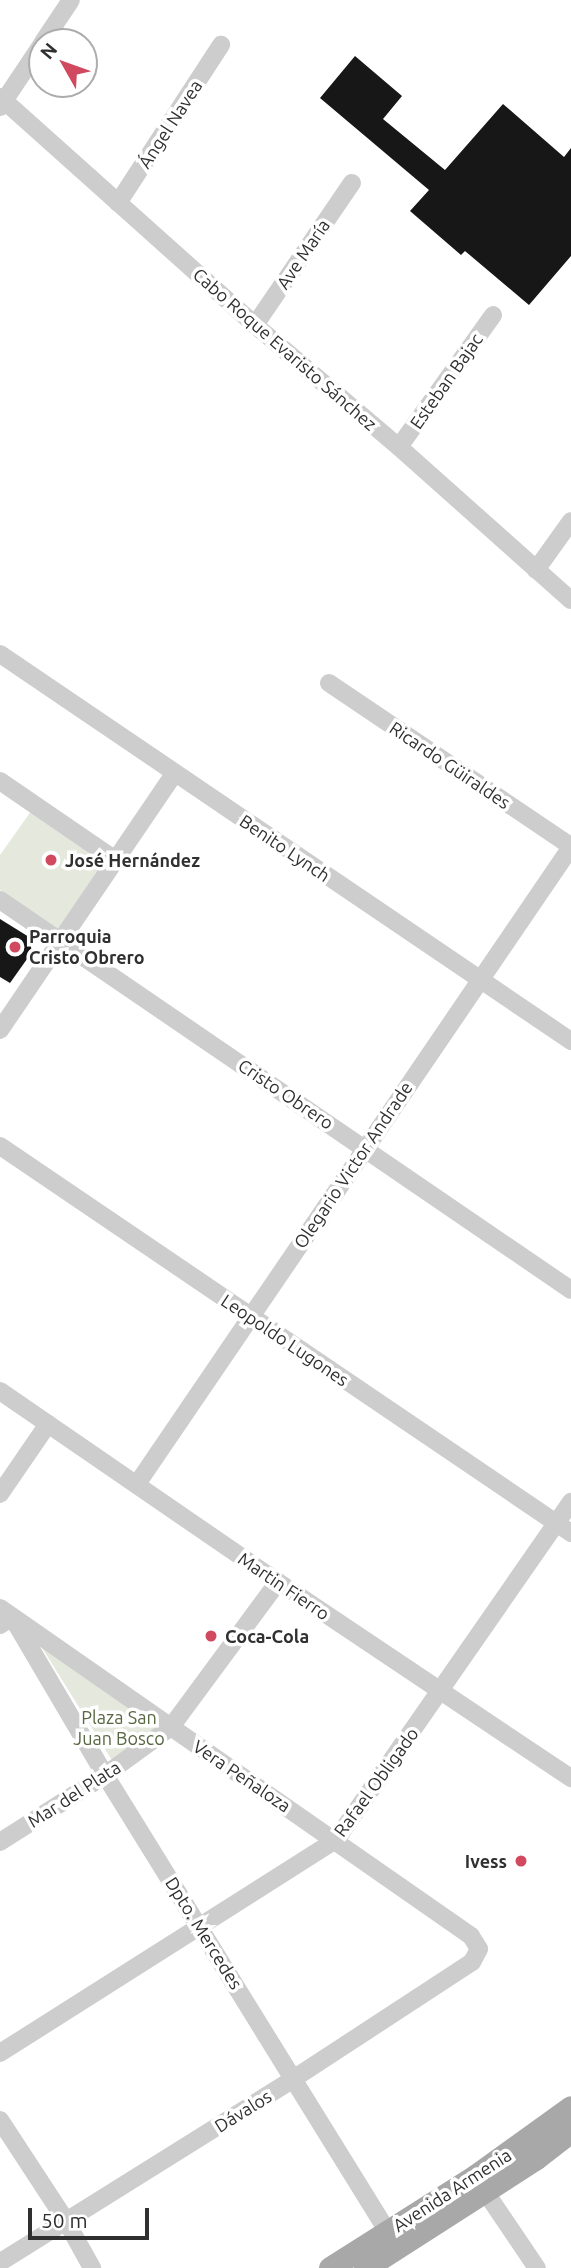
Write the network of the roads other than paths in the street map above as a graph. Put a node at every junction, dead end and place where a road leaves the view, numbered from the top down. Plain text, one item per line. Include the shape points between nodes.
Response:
1 (71, 0) edge
2 (53, 28) edge
3 (221, 45) dead end
4 (28, 64) edge
5 (1, 102) edge
6 (352, 183) dead end
7 (118, 203) junction
8 (493, 315) dead end
9 (255, 325) junction
10 (399, 447) junction
11 (571, 521) edge
12 (536, 570) junction
13 (571, 600) edge
14 (0, 654) edge
15 (329, 683) dead end
16 (174, 774) junction
17 (0, 781) edge
18 (571, 847) edge
19 (117, 861) junction
20 (0, 900) edge
21 (60, 941) junction
22 (480, 978) junction
23 (0, 1030) edge
24 (571, 1041) edge
25 (0, 1146) edge
26 (364, 1147) junction
27 (571, 1290) edge
28 (250, 1317) junction
29 (0, 1391) edge
30 (48, 1424) junction
31 (137, 1484) junction
32 (0, 1494) edge
33 (571, 1502) edge
34 (564, 1528) edge
35 (278, 1582) junction
36 (4, 1617) edge
37 (441, 1692) junction
38 (171, 1727) junction
39 (105, 1775) junction
40 (571, 1778) edge
41 (336, 1840) junction
42 (0, 1842) edge
43 (200, 1926) junction
44 (478, 1950) joint
45 (0, 2053) edge
46 (295, 2078) junction
47 (571, 2107) edge
48 (0, 2120) edge
49 (571, 2130) edge
50 (480, 2183) junction
51 (66, 2221) junction
52 (392, 2240) junction
53 (0, 2262) edge
54 (92, 2268) edge
55 (330, 2268) edge
56 (365, 2268) edge
57 (537, 2268) edge

1 - 2 street
3 - 7 street, Ángel Navea
4 - 5 street
5 - 7 street, Cabo Roque Evaristo Sánchez
6 - 9 street, Ave María
7 - 9 street, Cabo Roque Evaristo Sánchez
8 - 10 street, Esteban Bajac
9 - 10 street, Cabo Roque Evaristo Sánchez
10 - 12 street, Cabo Roque Evaristo Sánchez
11 - 12 street
12 - 13 street, Cabo Roque Evaristo Sánchez
14 - 16 street, Benito Lynch
15 - 18 street, Ricardo Güiraldes
16 - 19 street
16 - 22 street, Benito Lynch
17 - 19 street
18 - 22 street, Olegario Victor Andrade
19 - 21 street
20 - 21 street, Cristo Obrero
21 - 23 street
21 - 26 street, Cristo Obrero
22 - 24 street, Benito Lynch
22 - 26 street, Olegario Victor Andrade
25 - 28 street, Leopoldo Lugones
26 - 27 street, Cristo Obrero
26 - 28 street, Olegario Victor Andrade
28 - 31 street, Olegario Victor Andrade
28 - 34 street, Leopoldo Lugones
29 - 30 street, Martin Fierro
30 - 31 street, Martin Fierro
30 - 32 street
31 - 35 street, Martin Fierro
33 - 34 street, Rafael Obligado
34 - 37 street, Rafael Obligado
35 - 37 street, Martin Fierro
35 - 38 street, Mar del Plata
36 - 38 street, Vera Peñaloza
36 - 39 street, Dpto. Mercedes
37 - 40 street, Martin Fierro
37 - 41 street, Rafael Obligado
38 - 39 street, Mar del Plata
38 - 41 street, Vera Peñaloza
39 - 42 street, Mar del Plata
39 - 43 street, Dpto. Mercedes
41 - 43 street, Rafael Obligado
41 - 44 street, Vera Peñaloza via 471,1936
43 - 45 street, Rafael Obligado
43 - 46 street, Dpto. Mercedes
44 - 46 street, Dávalos via 472,1962
46 - 51 street, Dávalos
46 - 52 street, Dpto. Mercedes
47 - 50 main road, Avenida Armenia
48 - 51 street
49 - 50 main road, Avenida Armenia via 535,2159
50 - 52 main road, Avenida Armenia
50 - 57 street
51 - 53 street, Dávalos
51 - 54 street
52 - 55 main road, Avenida Armenia
52 - 56 main road, Avenida Armenia

